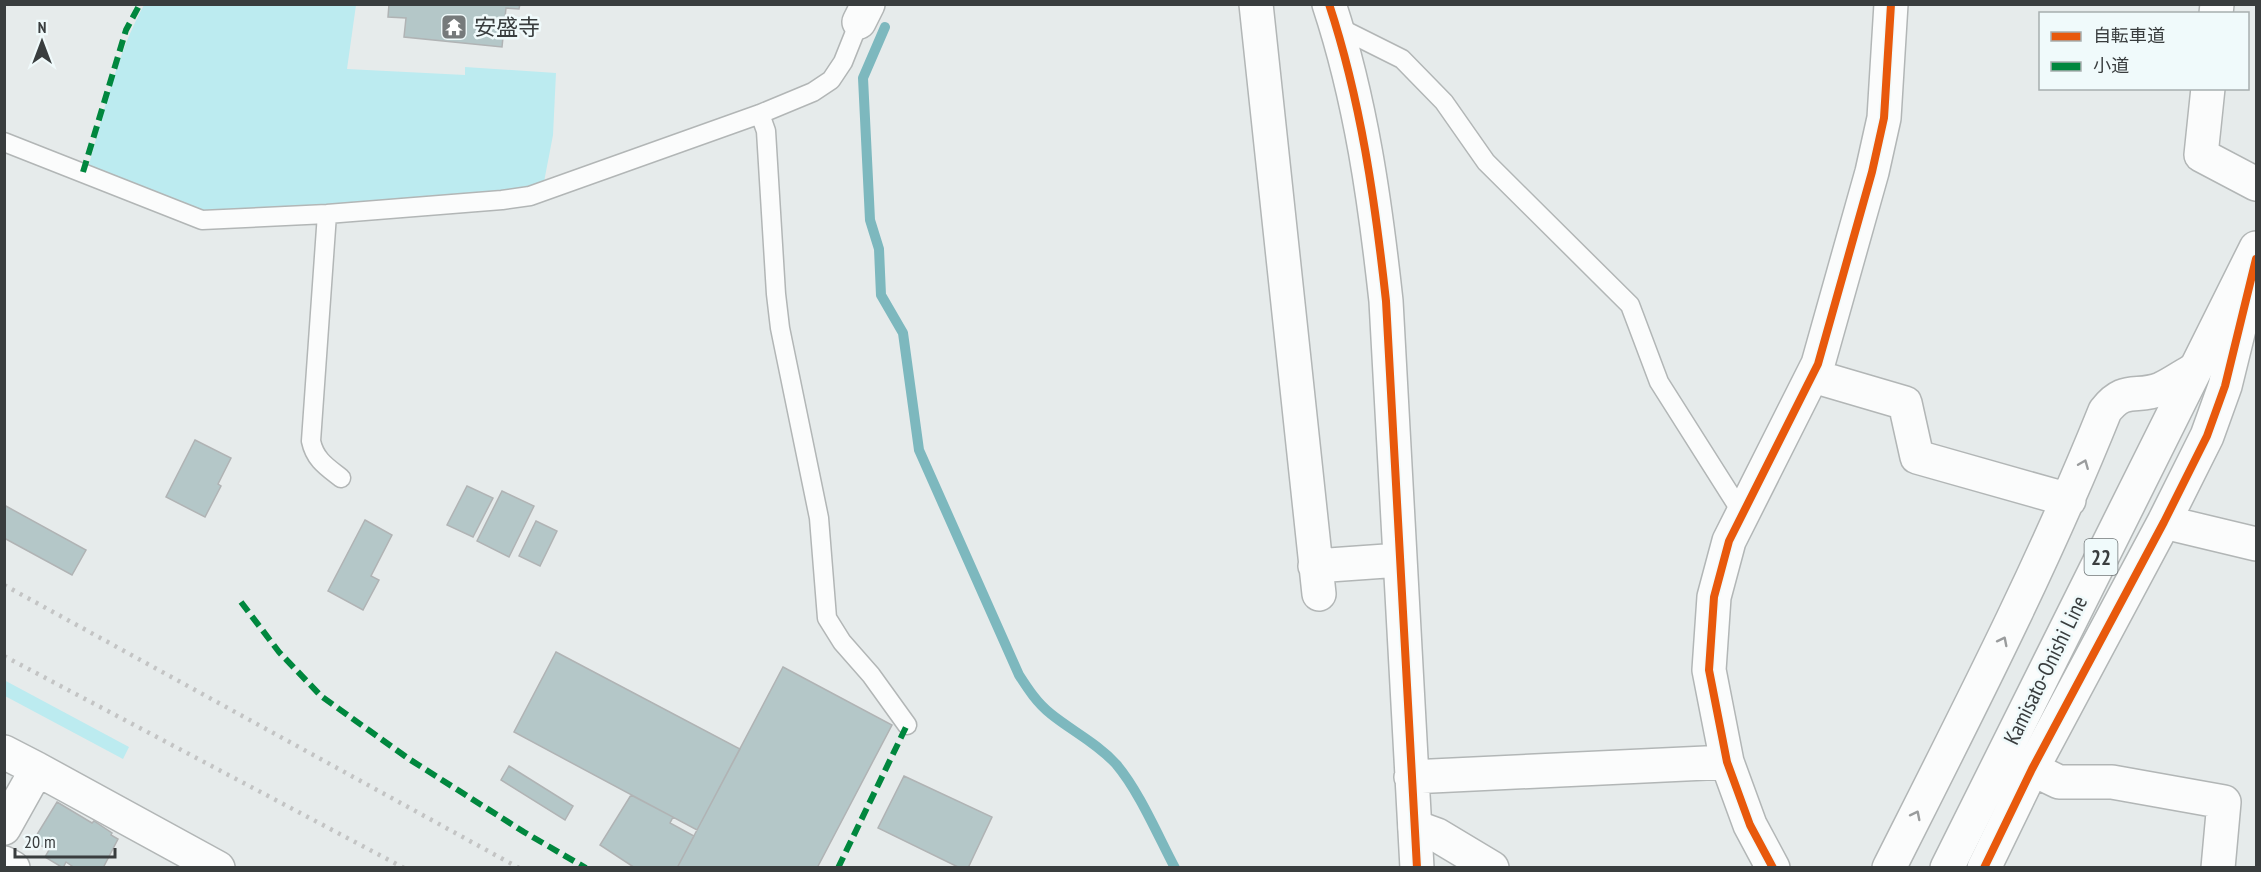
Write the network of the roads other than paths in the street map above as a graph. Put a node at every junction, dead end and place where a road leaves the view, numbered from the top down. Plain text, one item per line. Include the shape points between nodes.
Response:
1 (1256, 4) edge
2 (1891, 4) edge
3 (863, 13) edge
4 (1333, 15) edge
5 (2208, 90) edge
6 (760, 114) junction
7 (4, 142) edge
8 (2256, 183) edge
9 (327, 214) junction
10 (2256, 248) edge
11 (2256, 259) edge
12 (2194, 370) junction
13 (1813, 376) junction
14 (341, 478) dead end
15 (2069, 500) junction
16 (1742, 513) junction
17 (2164, 522) junction
18 (2256, 544) edge
19 (1400, 560) junction
20 (907, 725) dead end
21 (4, 752) edge
22 (1727, 762) junction
23 (37, 769) junction
24 (2032, 769) junction
25 (1411, 777) junction
26 (1415, 827) junction
27 (4, 828) edge
28 (4, 862) edge
29 (13, 867) edge
30 (218, 867) edge
31 (1417, 867) edge
32 (1492, 867) edge
33 (1773, 867) edge
34 (1889, 867) edge
35 (1947, 867) edge
36 (1984, 867) edge
37 (2218, 867) edge

1 - 19 street via 1317,580
2 - 13 street via 1884,118
3 - 6 lane via 843,62 831,80 813,92
4 - 16 lane via 1402,59 1444,102 1486,162 1630,305 1659,382
4 - 19 street via 1364,139 1377,223 1386,302
5 - 8 street via 2201,155
6 - 9 lane via 530,196
6 - 20 lane via 766,131 780,328 819,518 827,618
7 - 9 lane via 202,219
9 - 14 lane via 311,441 321,463
10 - 12 street, Kamisato-Onishi Line / 22
11 - 17 street via 2225,386 2207,436
15 -> 12 street via 2105,411 2114,400 2126,394 2159,390
12 - 35 street, Kamisato-Onishi Line / 22
13 - 15 street via 1905,403 1917,456
13 - 16 street
34 -> 15 street via 2020,608
16 - 22 street via 1729,541 1714,597 1709,670
17 - 18 street
17 - 24 street
19 - 25 street
21 - 23 street
22 - 25 street
22 - 33 street via 1750,825
23 - 27 street
23 - 30 street
24 - 36 street
24 - 37 street via 2058,782 2112,782 2224,802
25 - 26 street
26 - 31 street
26 - 32 street via 1437,835
28 - 29 street

